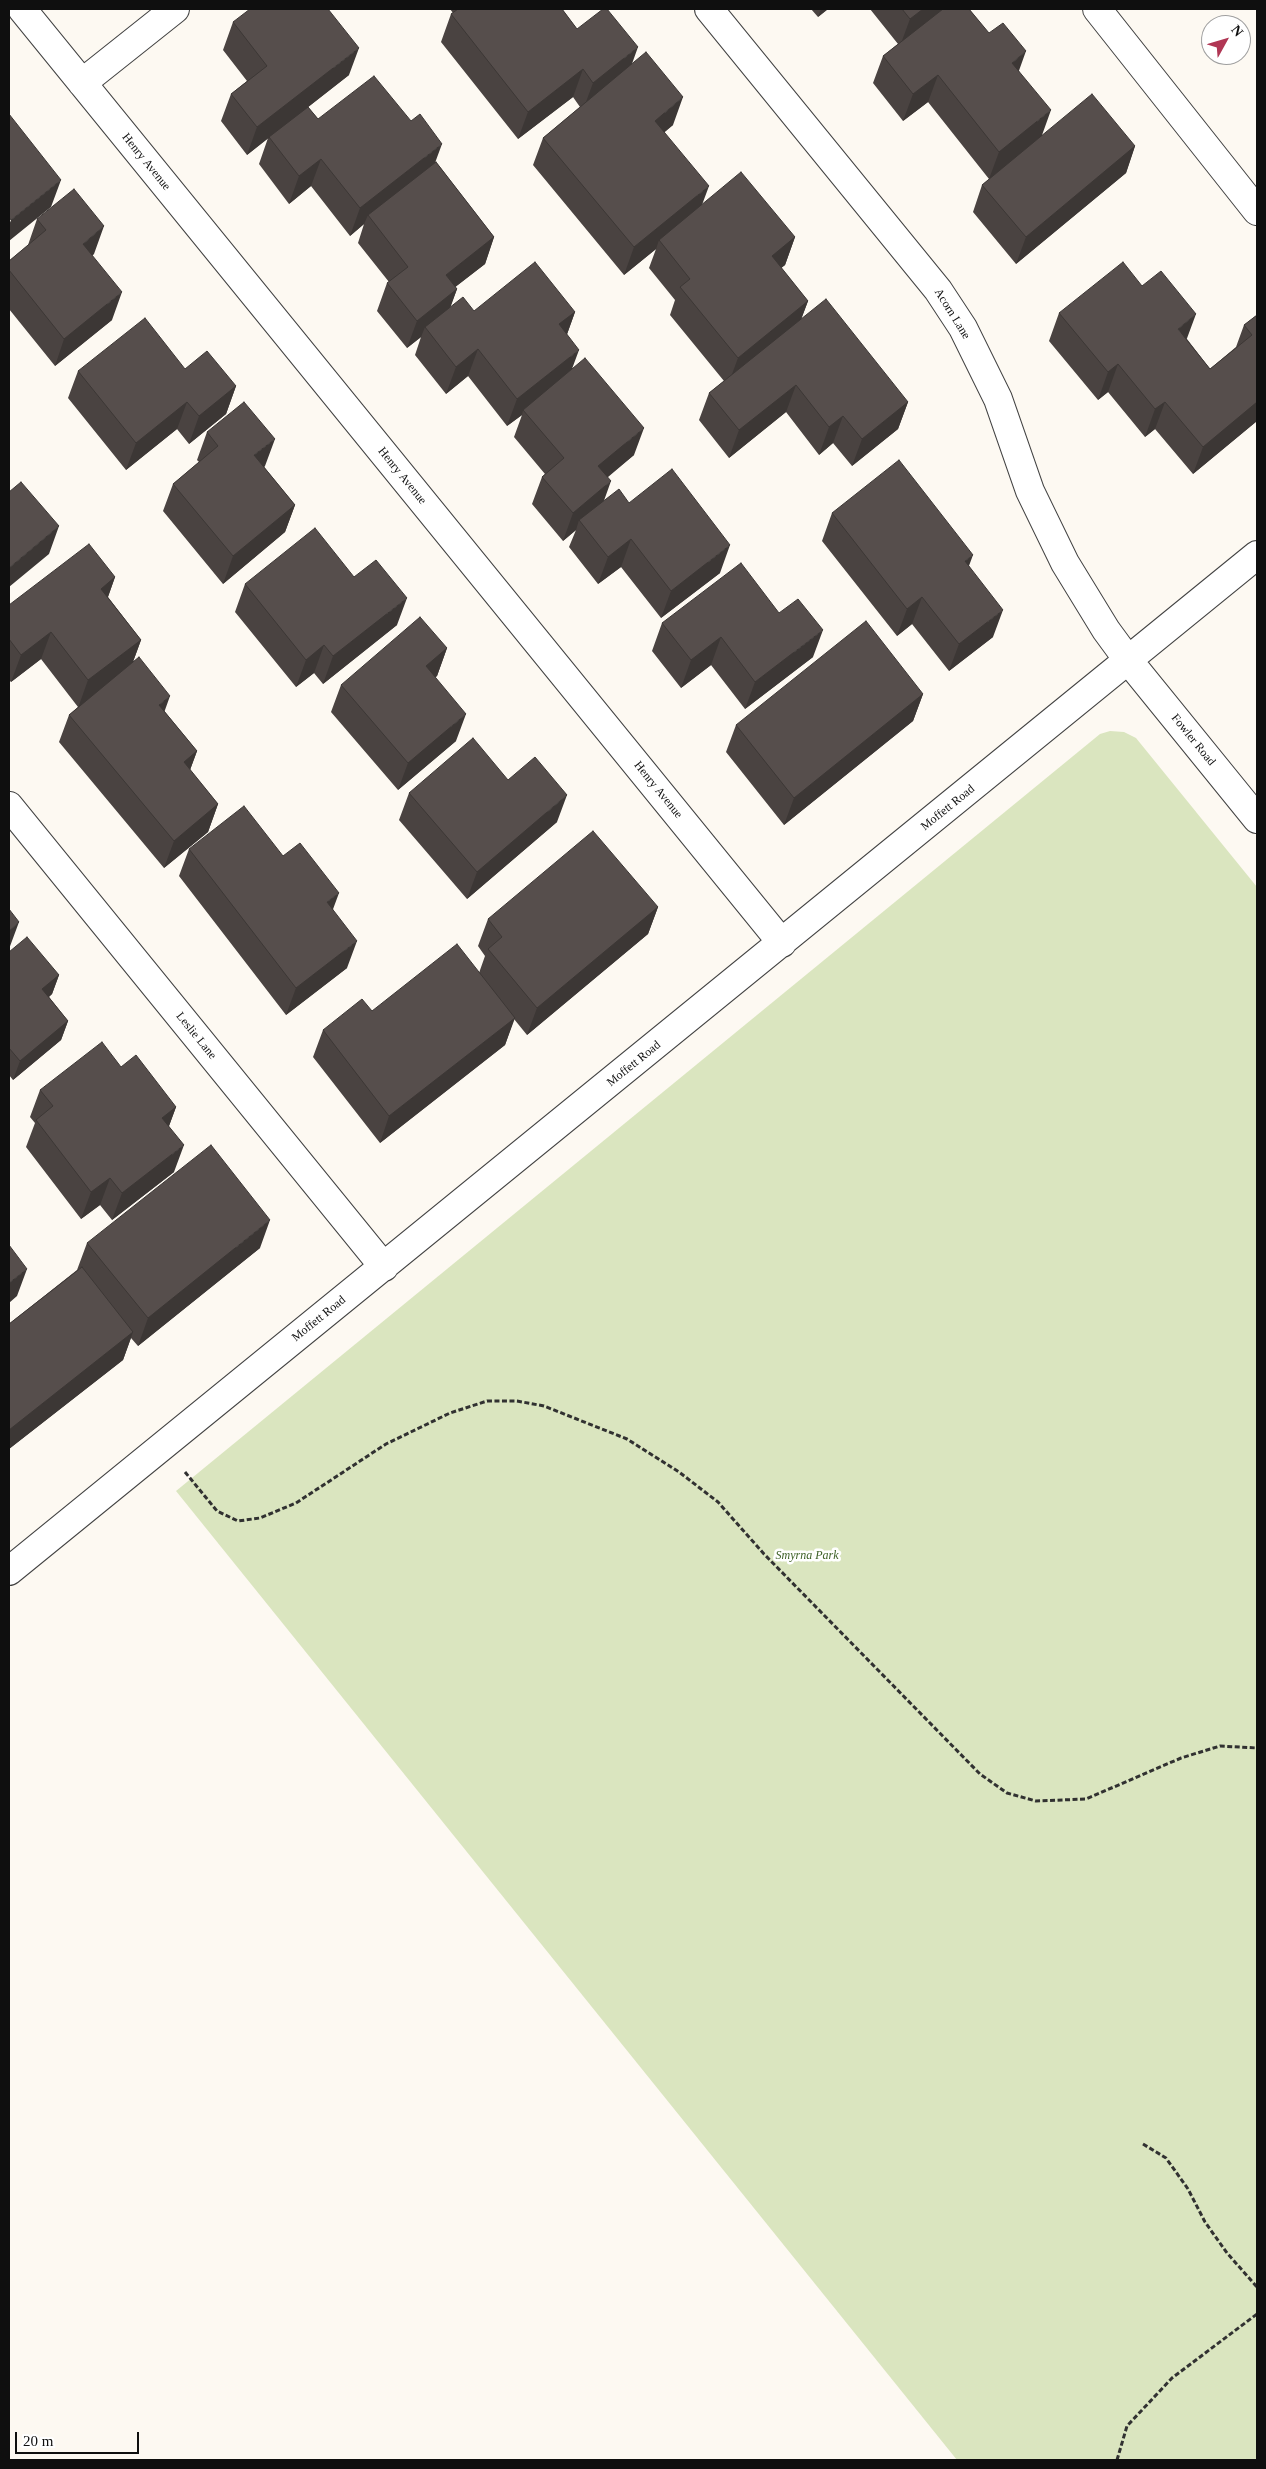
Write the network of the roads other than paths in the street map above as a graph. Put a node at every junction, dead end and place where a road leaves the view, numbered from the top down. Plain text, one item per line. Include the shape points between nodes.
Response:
1 (22, 9) edge
2 (176, 9) edge
3 (709, 9) edge
4 (1097, 9) edge
5 (82, 83) junction
6 (1257, 211) edge
7 (1257, 555) edge
8 (1128, 660) junction
9 (9, 806) edge
10 (1257, 819) edge
11 (782, 943) junction
12 (384, 1267) junction
13 (9, 1571) edge

1 - 5 street, Henry Avenue
2 - 5 street
3 - 8 street, Acorn Lane via 938,290 963,328 998,399 1030,491 1065,563
4 - 6 street
5 - 11 street, Henry Avenue
7 - 8 street, Moffett Road
8 - 10 street, Fowler Road
8 - 11 street, Moffett Road
9 - 12 street, Leslie Lane
11 - 12 street, Moffett Road
12 - 13 street, Moffett Road

